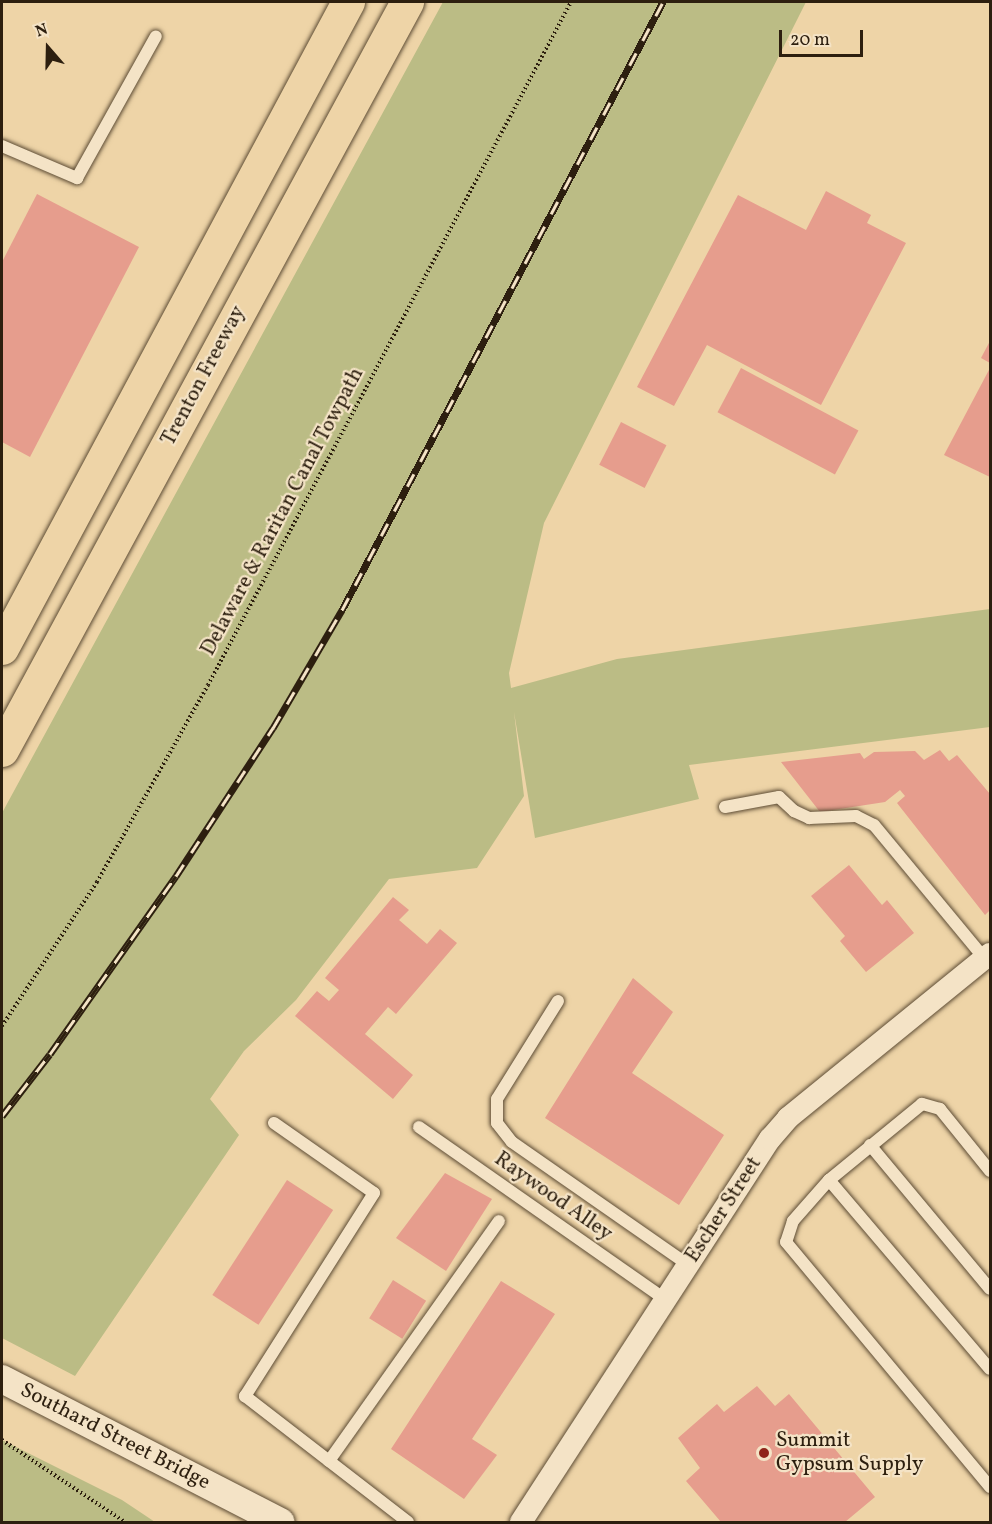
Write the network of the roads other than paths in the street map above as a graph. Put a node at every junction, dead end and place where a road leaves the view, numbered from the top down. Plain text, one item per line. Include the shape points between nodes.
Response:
1 (348, 2) edge
2 (407, 2) edge
3 (156, 36) dead end
4 (2, 146) edge
5 (2, 648) edge
6 (2, 750) edge
7 (725, 807) dead end
8 (988, 957) edge
9 (558, 1001) dead end
10 (274, 1123) dead end
11 (419, 1127) dead end
12 (870, 1145) junction
13 (990, 1171) edge
14 (829, 1180) junction
15 (499, 1221) dead end
16 (688, 1264) junction
17 (990, 1289) edge
18 (665, 1299) junction
19 (990, 1369) edge
20 (2, 1379) edge
21 (329, 1461) junction
22 (990, 1487) edge
23 (229, 1496) junction
24 (258, 1522) edge
25 (280, 1522) edge
26 (408, 1522) edge
27 (521, 1522) edge

1 - 5 highway
2 - 6 highway, Trenton Freeway
3 - 4 lane via 77,178
7 - 8 lane via 779,797 809,818 856,816 874,825
8 - 16 street, Escher Street via 788,1118
9 - 16 lane via 497,1099 497,1123 512,1142
10 - 21 lane via 374,1193 245,1395
11 - 18 lane, Raywood Alley
12 - 13 lane via 922,1104 940,1108
12 - 14 lane
12 - 17 lane
14 - 19 lane
14 - 22 lane via 793,1221 786,1242
15 - 21 lane
16 - 18 street, Escher Street
18 - 27 street, Escher Street
20 - 23 street, Southard Street Bridge
21 - 26 lane
23 - 24 street
23 - 25 street

